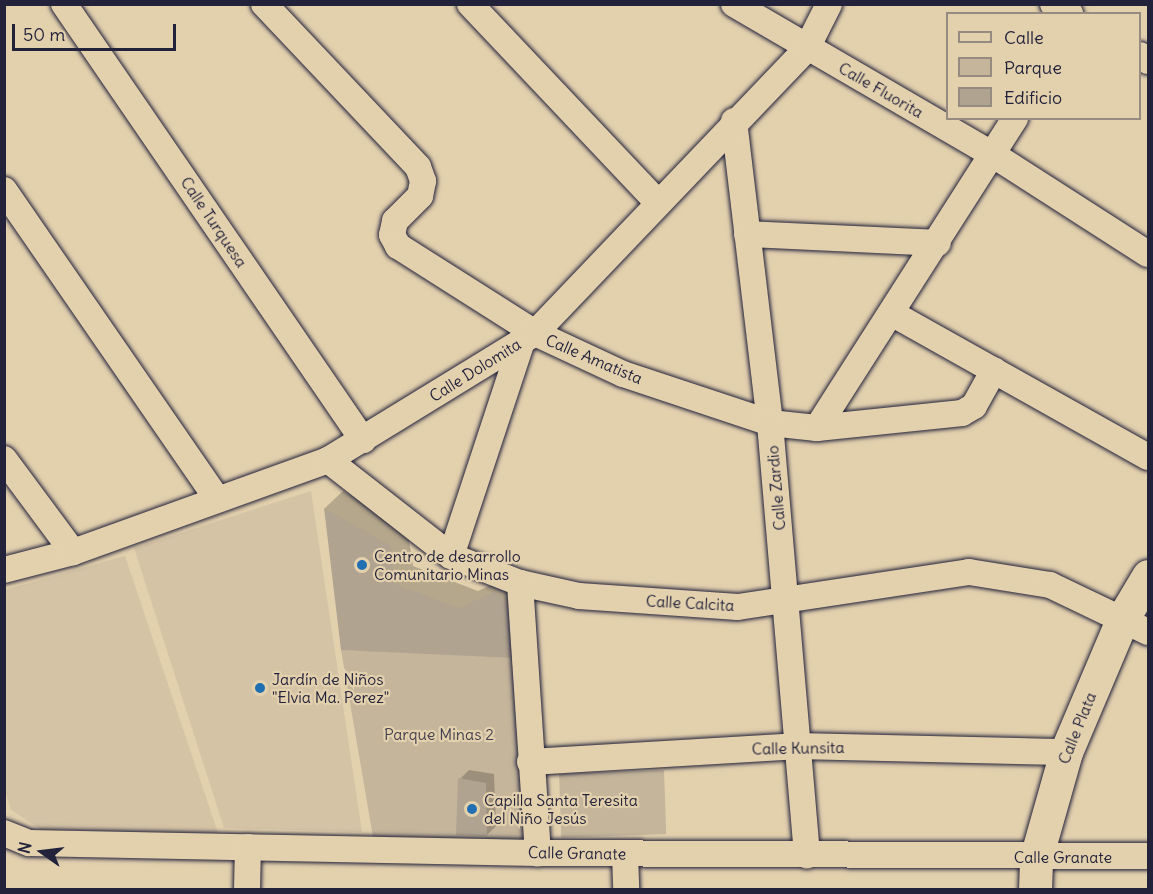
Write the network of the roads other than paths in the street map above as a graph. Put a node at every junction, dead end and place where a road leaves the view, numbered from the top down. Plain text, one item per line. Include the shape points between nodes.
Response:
1 (64, 4) edge
2 (264, 4) edge
3 (470, 4) edge
4 (734, 4) edge
5 (829, 4) edge
6 (1053, 4) edge
7 (1067, 12) edge
8 (807, 48) junction
9 (1014, 120) edge
10 (734, 121) junction
11 (992, 154) junction
12 (4, 190) edge
13 (658, 203) junction
14 (747, 234) junction
15 (938, 243) junction
16 (1149, 254) edge
17 (893, 314) junction
18 (529, 337) junction
19 (994, 370) junction
20 (770, 423) junction
21 (817, 428) junction
22 (363, 440) junction
23 (1149, 457) edge
24 (4, 459) edge
25 (328, 460) junction
26 (217, 500) junction
27 (73, 552) junction
28 (451, 556) junction
29 (4, 570) edge
30 (1149, 576) edge
31 (520, 583) junction
32 (786, 600) junction
33 (1136, 625) edge
34 (796, 746) junction
35 (1066, 752) junction
36 (530, 762) junction
37 (5, 834) edge
38 (248, 847) junction
39 (538, 853) junction
40 (625, 854) junction
41 (807, 855) junction
42 (1149, 856) edge
43 (1036, 858) junction
44 (247, 890) edge
45 (626, 890) edge
46 (1035, 890) edge

1 - 22 street, Calle Turquesa
2 - 18 street, Calle Amatista via 418,168 423,181 420,196 395,221 392,235 398,246
3 - 13 street
4 - 8 street, Calle Fluorita
5 - 8 street, Calle Dolomita
6 - 7 street
8 - 10 street, Calle Dolomita
8 - 11 street, Calle Fluorita
9 - 11 street
10 - 13 street, Calle Dolomita
10 - 14 street, Calle Zardio
11 - 15 street
11 - 16 street, Calle Fluorita
12 - 26 street
13 - 18 street, Calle Dolomita
14 - 15 street
14 - 20 street, Calle Zardio
15 - 17 street
17 - 19 street
17 - 21 street
18 - 20 street, Calle Amatista via 623,374
18 - 22 street, Calle Dolomita
18 - 28 street
19 - 21 street, Calle Amatista via 974,406 962,412
19 - 23 street
20 - 21 street, Calle Amatista
20 - 32 street, Calle Zardio
22 - 25 street, Calle Dolomita
24 - 27 street
25 - 26 street, Calle Dolomita
25 - 28 street, Calle Calcita
26 - 27 street, Calle Dolomita
27 - 29 street, Calle Dolomita
28 - 31 street, Calle Calcita
30 - 33 main road, Calle Plata
31 - 32 street, Calle Calcita via 579,596 738,607
31 - 36 street
32 - 33 street, Calle Calcita via 969,572 1050,585
32 - 34 street, Calle Zardio
33 - 35 main road, Calle Plata
34 - 35 street, Calle Kunsita
34 - 36 street, Calle Kunsita
34 - 41 street, Calle Zardio
35 - 43 main road, Calle Plata
36 - 39 street
37 - 38 street, Calle Granate via 29,843
38 - 39 street, Calle Granate
38 - 44 street
39 - 40 street, Calle Granate
40 - 41 street, Calle Granate
40 - 45 street
41 - 43 street, Calle Granate
42 - 43 street, Calle Granate
43 - 46 main road, Calle Plata

